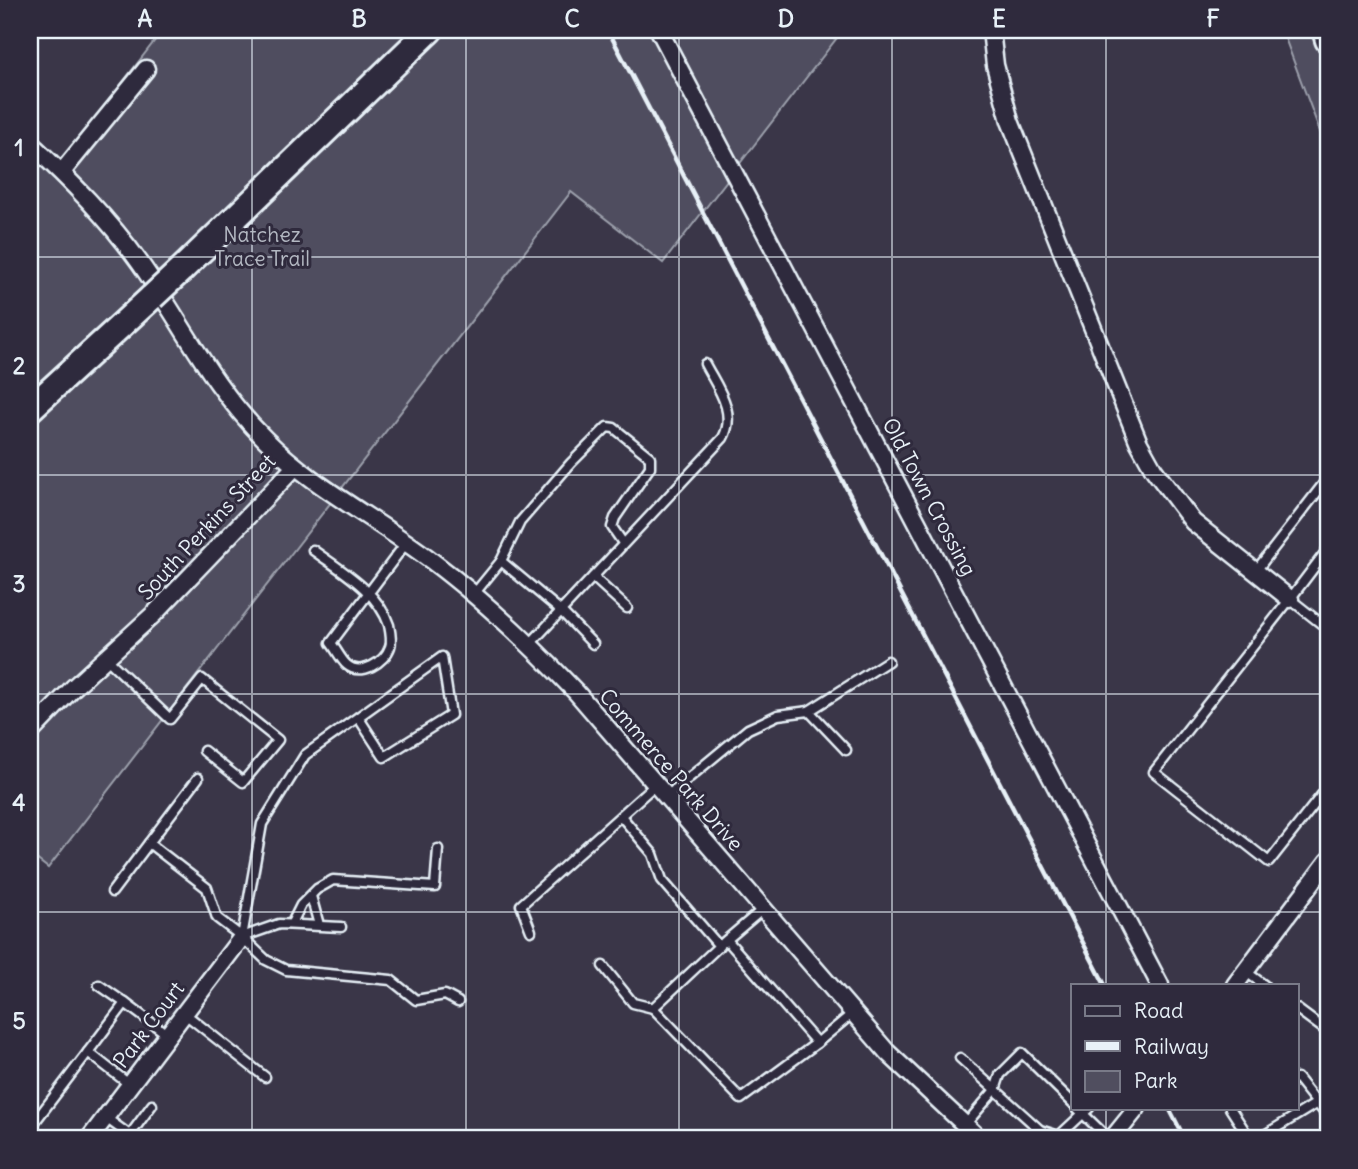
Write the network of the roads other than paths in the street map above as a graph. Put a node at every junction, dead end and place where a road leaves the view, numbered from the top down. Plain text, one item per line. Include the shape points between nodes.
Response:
1 (430, 30) edge
2 (659, 30) edge
3 (991, 30) edge
4 (1325, 30) edge
5 (1328, 40) edge
6 (146, 68) dead end
7 (30, 143) edge
8 (62, 172) junction
9 (705, 364) dead end
10 (30, 409) edge
11 (295, 467) junction
12 (1328, 478) edge
13 (406, 543) junction
14 (623, 543) junction
15 (1328, 549) edge
16 (313, 550) dead end
17 (501, 561) junction
18 (1255, 572) junction
19 (593, 577) junction
20 (369, 592) junction
21 (474, 594) junction
22 (1290, 599) junction
23 (627, 608) dead end
24 (561, 611) junction
25 (1328, 629) edge
26 (530, 644) junction
27 (593, 644) dead end
28 (106, 658) junction
29 (888, 661) dead end
30 (809, 711) junction
31 (358, 717) junction
32 (30, 733) edge
33 (846, 750) dead end
34 (204, 751) dead end
35 (198, 779) dead end
36 (1328, 787) edge
37 (662, 790) junction
38 (621, 816) junction
39 (149, 843) junction
40 (438, 849) dead end
41 (1328, 861) edge
42 (112, 892) dead end
43 (311, 896) junction
44 (764, 909) junction
45 (292, 923) junction
46 (319, 925) junction
47 (341, 927) dead end
48 (531, 931) dead end
49 (242, 937) junction
50 (727, 940) junction
51 (719, 946) junction
52 (603, 966) dead end
53 (1245, 971) junction
54 (1159, 984) edge
55 (1236, 984) edge
56 (1264, 984) edge
57 (99, 985) dead end
58 (458, 1002) dead end
59 (125, 1003) junction
60 (653, 1008) junction
61 (1298, 1010) edge
62 (184, 1013) junction
63 (853, 1013) junction
64 (1328, 1032) edge
65 (168, 1035) junction
66 (817, 1043) junction
67 (88, 1052) junction
68 (960, 1058) dead end
69 (265, 1077) dead end
70 (1298, 1079) edge
71 (130, 1085) junction
72 (995, 1090) junction
73 (1071, 1101) edge
74 (1317, 1103) junction
75 (152, 1105) dead end
76 (1083, 1110) edge
77 (1135, 1110) edge
78 (1231, 1110) edge
79 (1328, 1117) edge
80 (106, 1118) junction
81 (30, 1126) edge
82 (965, 1126) junction
83 (131, 1138) edge
84 (89, 1139) edge
85 (980, 1139) edge
86 (1110, 1139) edge
87 (1250, 1139) edge
88 (1258, 1139) edge

1 - 10 main road, bridge
2 - 54 street, Old Town Crossing
3 - 18 street via 1010,121 1139,443 1193,522
4 - 5 main road
6 - 8 street
7 - 8 street, South Perkins Street
8 - 11 street, South Perkins Street via 140,263 227,397
9 - 14 lane via 728,409 729,427
11 - 13 street, Commerce Park Drive
11 - 28 street, South Perkins Street
12 - 18 lane
13 - 20 lane
13 - 21 street, Commerce Park Drive
14 - 17 lane via 612,527 650,467 650,457 607,427 520,522
14 - 19 lane
15 - 22 lane
16 - 20 lane
17 - 21 lane
17 - 24 lane
18 - 22 street
19 - 23 lane
19 - 24 lane
20 - 20 lane via 331,643 348,666 360,669 383,659 391,645 388,625
21 - 26 street, Commerce Park Drive
22 - 25 lane
22 - 36 lane via 1154,772 1269,862
24 - 26 lane
24 - 27 lane
26 - 37 street, Commerce Park Drive
28 - 32 street, South Perkins Street
28 - 34 lane via 170,719 202,679 278,740 243,782
29 - 30 lane
30 - 33 lane
30 - 37 lane via 778,715 748,729
31 - 31 lane via 379,702 442,657 451,715 384,757
31 - 49 lane via 304,755 262,824
35 - 39 lane
37 - 38 lane
37 - 44 street, Commerce Park Drive
38 - 48 lane via 520,905
38 - 51 lane via 653,854 662,880
39 - 42 lane
39 - 49 lane via 207,888 217,918
40 - 43 lane via 435,887 333,880
41 - 53 street
43 - 45 lane
43 - 46 lane
44 - 50 lane
44 - 63 street, Commerce Park Drive
45 - 46 lane
45 - 49 lane
46 - 47 lane
49 - 58 lane via 265,960 286,970 391,979 416,1000 445,995
49 - 62 street, Park Court
50 - 51 lane
50 - 66 lane
51 - 60 lane
52 - 60 lane via 633,1003
53 - 55 street
53 - 56 lane
57 - 59 lane
59 - 65 lane
59 - 67 lane
60 - 66 lane via 741,1099
61 - 64 lane
62 - 65 street, Park Court
62 - 69 lane
63 - 66 lane
63 - 82 street, Commerce Park Drive
65 - 71 street, Park Court
67 - 71 lane
67 - 81 lane
68 - 72 lane
70 - 74 lane
71 - 80 street, Park Court
72 - 73 lane via 1000,1075 1022,1053
72 - 76 lane via 1040,1130 1059,1136
72 - 82 lane
74 - 79 lane
74 - 88 lane
75 - 83 lane
76 - 86 lane
77 - 86 street
78 - 87 lane
80 - 83 lane
80 - 84 street, Park Court
82 - 85 street, Commerce Park Drive

